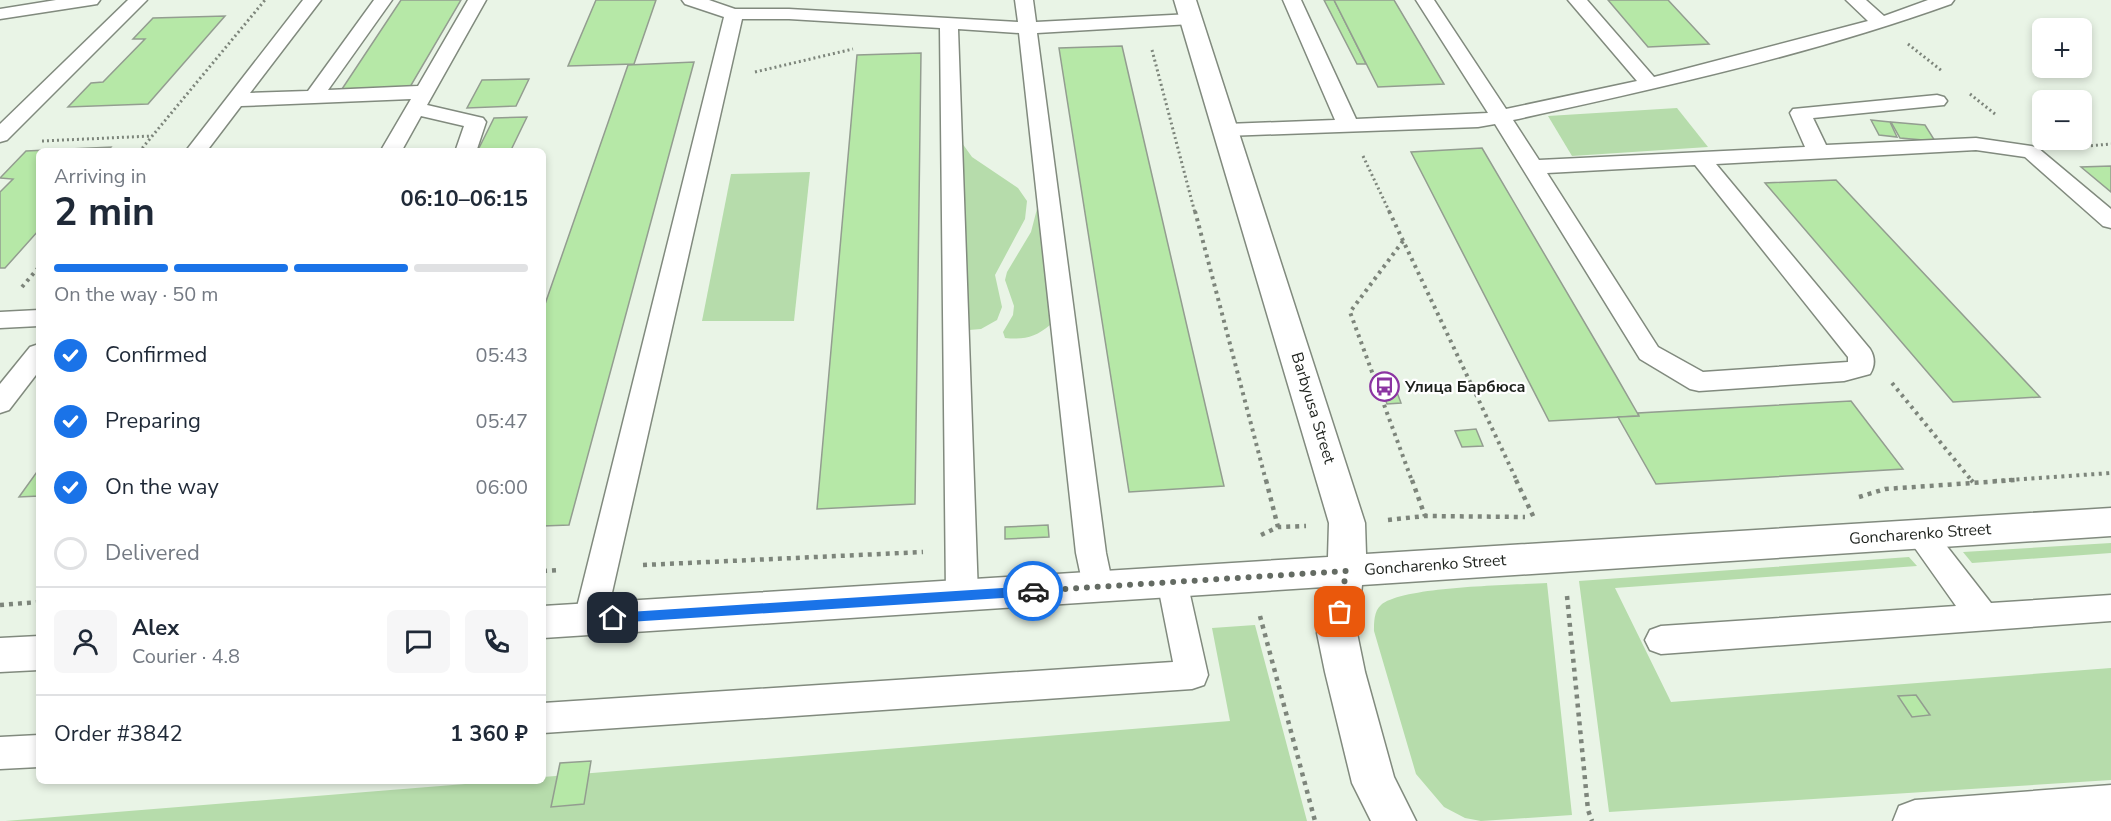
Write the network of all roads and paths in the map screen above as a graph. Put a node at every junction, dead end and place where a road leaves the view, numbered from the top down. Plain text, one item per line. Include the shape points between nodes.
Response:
1 (91, 0) edge
2 (138, 0) edge
3 (265, 0) edge
4 (312, 0) edge
5 (383, 0) edge
6 (477, 0) edge
7 (691, 0) edge
8 (929, 0) edge
9 (1024, 0) edge
10 (1292, 0) edge
11 (1425, 0) edge
12 (1577, 0) edge
13 (1855, 0) edge
14 (1945, 0) edge
15 (1188, 10) edge
16 (0, 14) edge
17 (734, 14) junction
18 (1144, 22) junction
19 (1881, 22) junction
20 (939, 23) junction
21 (1027, 28) junction
22 (857, 49) dead end
23 (1942, 71) dead end
24 (719, 80) junction
25 (1650, 84) junction
26 (314, 96) junction
27 (235, 100) junction
28 (420, 100) junction
29 (1937, 101) dead end
30 (1499, 116) junction
31 (1348, 125) junction
32 (1226, 130) junction
33 (0, 136) edge
34 (152, 136) junction
35 (35, 141) dead end
36 (142, 148) edge
37 (198, 148) edge
38 (392, 148) edge
39 (466, 148) edge
40 (1818, 152) junction
41 (1701, 159) junction
42 (1533, 167) junction
43 (2111, 220) edge
44 (1403, 241) junction
45 (36, 318) edge
46 (0, 320) edge
47 (36, 357) edge
48 (1861, 368) junction
49 (0, 403) edge
50 (1974, 482) dead end
51 (1425, 516) dead end
52 (2111, 522) edge
53 (1278, 527) dead end
54 (1920, 534) junction
55 (1553, 557) junction
56 (1346, 571) junction
57 (1250, 577) junction
58 (1172, 581) junction
59 (1098, 586) junction
60 (962, 595) junction
61 (36, 602) edge
62 (0, 605) edge
63 (2111, 608) edge
64 (1983, 617) junction
65 (590, 619) junction
66 (546, 622) edge
67 (1661, 640) dead end
68 (36, 653) edge
69 (0, 655) edge
70 (546, 718) edge
71 (36, 751) edge
72 (0, 753) edge
73 (2111, 806) edge
74 (1315, 821) edge
75 (1394, 821) edge
76 (1592, 821) edge
77 (1915, 821) edge

1 - 16 lane
2 - 33 lane
3 - 34 path
4 - 27 lane
5 - 26 lane
6 - 28 lane
7 - 17 lane
8 - 20 lane
9 - 21 lane
10 - 31 lane
11 - 30 lane
12 - 25 lane
13 - 19 lane
14 - 19 lane
15 - 18 lane
15 - 32 street, Barbyusa Street
17 - 20 lane
17 - 24 lane
18 - 21 lane
18 - 53 path
19 - 23 path
19 - 25 lane
20 - 21 lane
20 - 60 lane
21 - 59 lane
22 - 24 path
24 - 65 lane
25 - 30 lane
26 - 27 lane
26 - 28 lane
27 - 37 lane
28 - 38 lane
28 - 39 lane via 476,122
29 - 40 lane via 1800,113
30 - 31 lane via 1478,121
30 - 42 lane
31 - 32 lane
31 - 44 path
32 - 56 street, Barbyusa Street via 1347,524
34 - 35 path
34 - 36 path
40 - 41 lane
40 - 43 lane via 1976,144 2031,152
41 - 42 lane
41 - 48 lane via 1861,355
42 - 48 lane via 1649,353 1699,382
44 - 51 path via 1350,312
44 - 55 path
45 - 46 lane
47 - 49 lane
48 - 50 path via 1892,383
52 - 54 street, Goncharenko Street
54 - 55 street, Goncharenko Street
54 - 64 lane
55 - 56 street, Goncharenko Street
55 - 76 path via 1566,586
56 - 57 street, Goncharenko Street
56 - 75 street, Barbyusa Street via 1337,633 1374,783
57 - 58 street, Goncharenko Street
57 - 74 path
58 - 59 street, Goncharenko Street
58 - 70 lane via 1192,675
59 - 60 street, Goncharenko Street
60 - 65 street, Goncharenko Street
61 - 62 path
63 - 64 lane
64 - 67 lane
65 - 66 street, Goncharenko Street
68 - 69 street
71 - 72 lane
73 - 77 street

